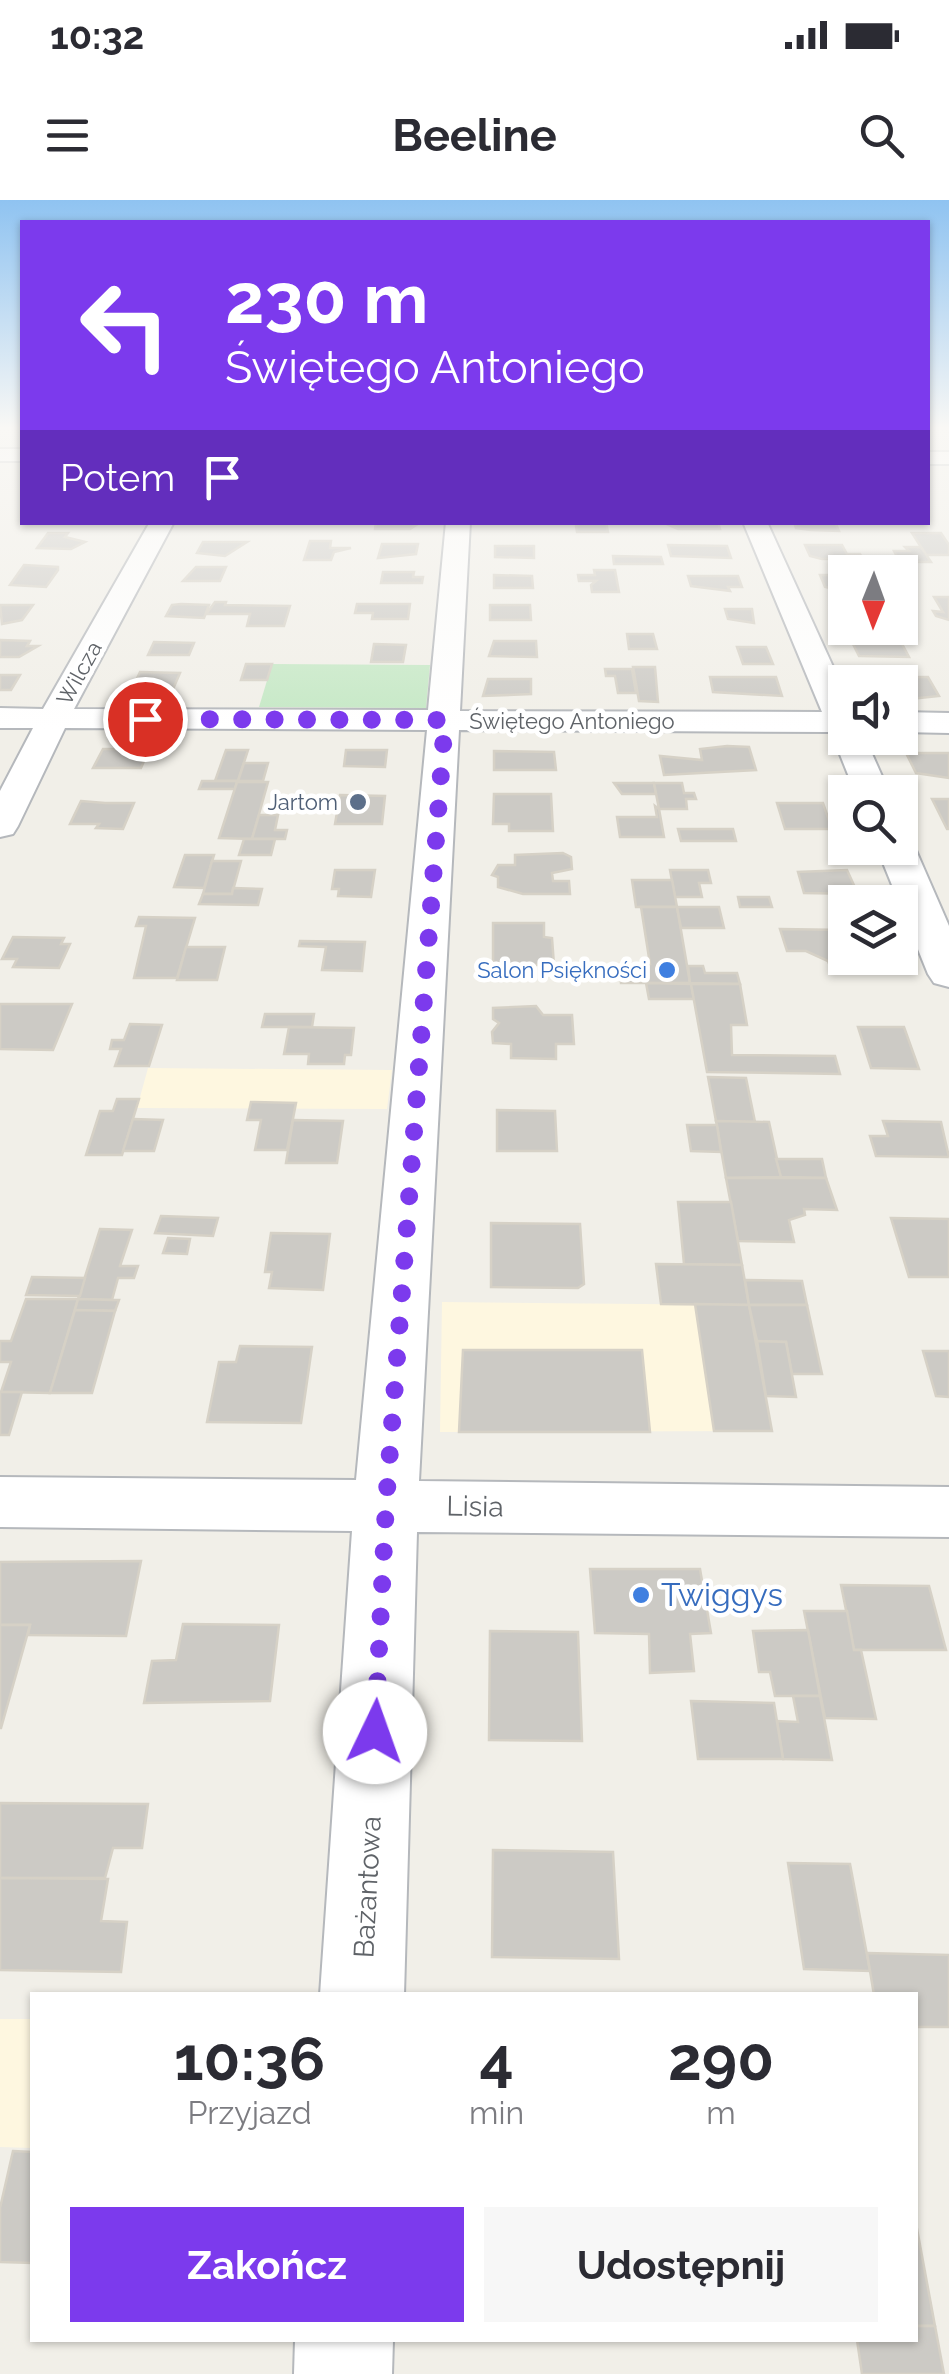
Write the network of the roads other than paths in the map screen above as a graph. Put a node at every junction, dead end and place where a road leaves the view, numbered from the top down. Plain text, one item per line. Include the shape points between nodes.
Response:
1 (159, 527) edge
2 (458, 527) edge
3 (757, 527) edge
4 (828, 688) edge
5 (0, 718) edge
6 (55, 718) junction
7 (445, 720) junction
8 (918, 722) edge
9 (949, 722) edge
10 (828, 727) edge
11 (0, 826) edge
12 (903, 865) edge
13 (949, 974) edge
14 (0, 1502) edge
15 (386, 1504) junction
16 (949, 1512) edge
17 (362, 1992) edge
18 (344, 2342) edge
19 (342, 2374) edge

1 - 6 street, Wilcza
2 - 7 street, Bażantowa
3 - 4 street
5 - 6 street, Świętego Antoniego
6 - 7 street, Świętego Antoniego
6 - 11 street, Wilcza
7 - 10 street, Świętego Antoniego
7 - 15 street, Bażantowa
8 - 9 street
12 - 13 street
14 - 15 street, Lisia
15 - 16 street, Lisia
15 - 17 street, Bażantowa
18 - 19 street

